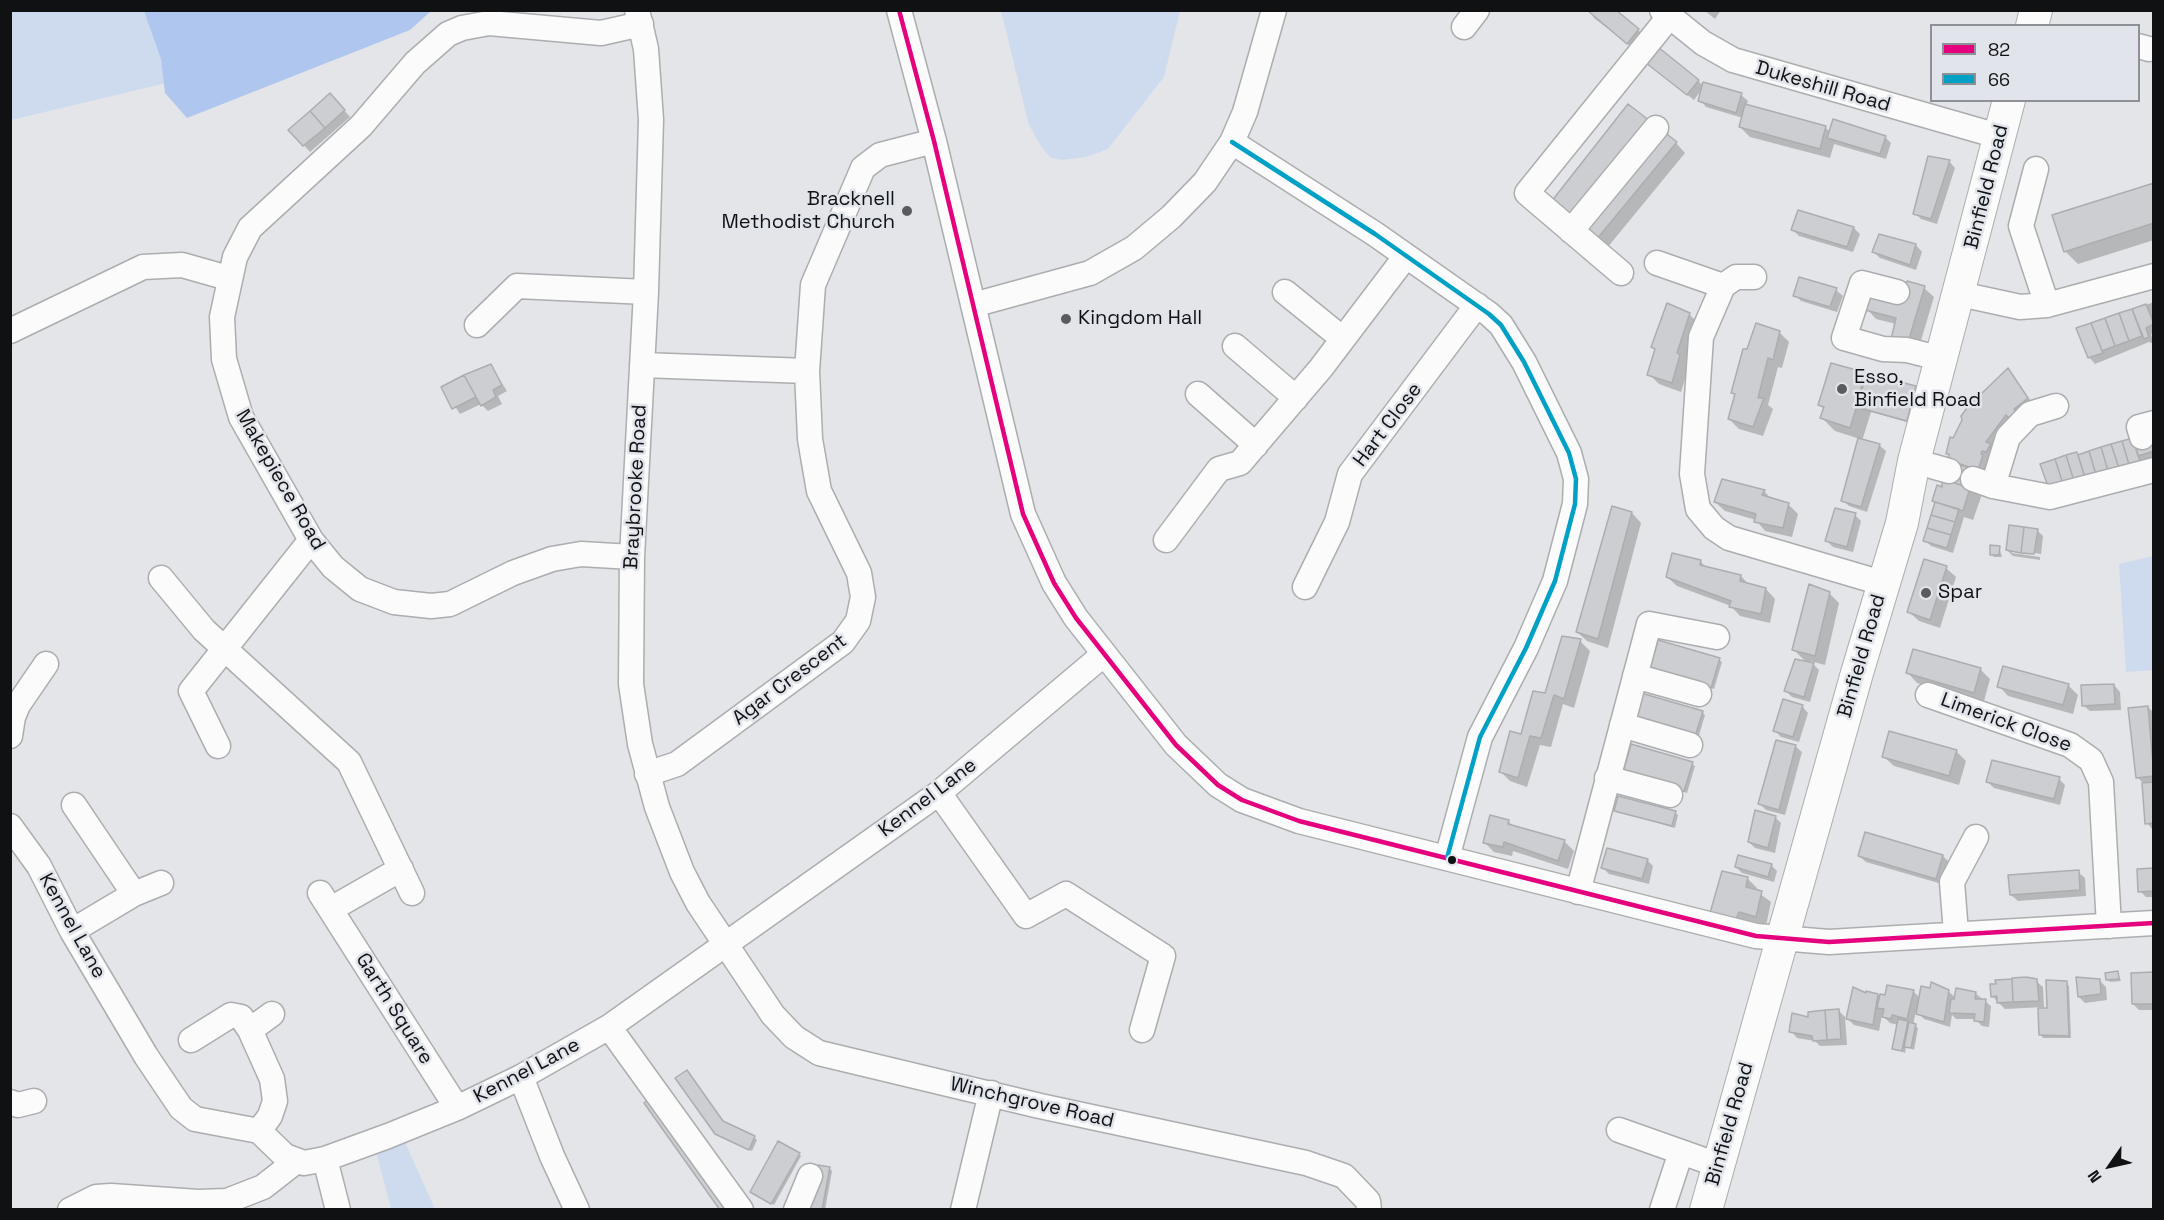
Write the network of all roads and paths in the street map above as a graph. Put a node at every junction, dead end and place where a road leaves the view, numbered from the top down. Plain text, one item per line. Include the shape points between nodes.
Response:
1 (899, 10) edge
2 (1274, 10) edge
3 (1665, 14) edge
4 (639, 17) edge
5 (524, 18) edge
6 (2008, 102) edge
7 (1656, 128) dead end
8 (1998, 136) junction
9 (934, 141) junction
10 (1232, 142) junction
11 (2036, 168) dead end
12 (1571, 231) junction
13 (1406, 256) junction
14 (1657, 263) dead end
15 (1621, 273) dead end
16 (2154, 276) edge
17 (1754, 277) dead end
18 (228, 278) junction
19 (1723, 286) junction
20 (646, 292) junction
21 (1285, 292) dead end
22 (1897, 292) dead end
23 (1960, 294) junction
24 (973, 305) junction
25 (1477, 305) junction
26 (2047, 305) junction
27 (477, 325) dead end
28 (10, 331) edge
29 (1343, 339) junction
30 (1235, 346) dead end
31 (1942, 359) junction
32 (642, 365) junction
33 (807, 371) junction
34 (1198, 394) dead end
35 (1296, 398) junction
36 (2056, 406) dead end
37 (1256, 445) junction
38 (2150, 454) edge
39 (1914, 460) junction
40 (1949, 471) dead end
41 (311, 540) junction
42 (1166, 540) dead end
43 (632, 557) junction
44 (161, 578) dead end
45 (1882, 583) junction
46 (1305, 587) dead end
47 (1717, 637) dead end
48 (230, 655) junction
49 (1103, 655) junction
50 (46, 664) dead end
51 (1635, 676) junction
52 (1699, 694) dead end
53 (1929, 695) dead end
54 (1622, 724) junction
55 (10, 736) edge
56 (1690, 745) dead end
57 (218, 746) dead end
58 (647, 774) junction
59 (1607, 778) junction
60 (939, 793) junction
61 (1670, 795) dead end
62 (74, 805) dead end
63 (10, 826) edge
64 (1976, 837) dead end
65 (1447, 858) junction
66 (401, 868) junction
67 (161, 883) dead end
68 (1578, 892) junction
69 (412, 893) dead end
70 (134, 894) junction
71 (2154, 923) edge
72 (2109, 926) junction
73 (72, 931) junction
74 (1956, 933) junction
75 (1783, 939) junction
76 (726, 944) junction
77 (272, 1014) dead end
78 (609, 1027) junction
79 (250, 1030) junction
80 (1142, 1030) dead end
81 (191, 1040) dead end
82 (521, 1077) junction
83 (991, 1093) junction
84 (457, 1108) junction
85 (1618, 1130) dead end
86 (259, 1131) junction
87 (1681, 1152) junction
88 (325, 1159) junction
89 (295, 1162) junction
90 (1718, 1165) junction
91 (810, 1176) dead end
92 (97, 1203) edge
93 (194, 1206) edge
94 (70, 1209) edge
95 (338, 1209) edge
96 (577, 1209) edge
97 (741, 1209) edge
98 (796, 1209) edge
99 (963, 1209) edge
100 (1369, 1209) edge
101 (1662, 1209) edge
102 (1706, 1209) edge

1 - 9 street
2 - 10 street
3 - 8 street, Dukeshill Road via 1703,43 1742,63
3 - 12 street via 1527,193
4 - 5 street, Makepiece Road via 601,33
4 - 20 street, Braybrooke Road via 651,120
5 - 18 street, Makepiece Road via 476,24 436,43 361,126 260,216 242,241
6 - 8 main road, Binfield Road
7 - 12 street
8 - 23 main road, Binfield Road
9 - 24 street
9 - 33 street, Agar Crescent via 880,155 857,177 813,285
10 - 13 street
10 - 24 street via 1192,197 1152,234 1120,256 1075,277
11 - 26 street via 2021,226
12 - 15 street
13 - 25 street
13 - 29 street
14 - 19 street
16 - 26 street
17 - 19 street via 1736,278
18 - 28 street via 182,265 143,267
18 - 41 street, Makepiece Road via 222,339 233,398
19 - 45 street via 1701,337 1692,474 1698,509 1729,538
20 - 27 street via 517,286
20 - 32 street, Braybrooke Road
21 - 29 street
22 - 31 street via 1862,283 1844,338
23 - 26 street via 2020,307
23 - 31 main road, Binfield Road
24 - 49 street via 1023,514 1054,583
25 - 46 street, Hart Close via 1350,474 1337,522
25 - 65 street via 1501,325 1556,424 1576,479 1575,504 1550,592 1480,737
29 - 35 street
30 - 35 street
31 - 39 main road, Binfield Road
32 - 33 street
32 - 43 street, Braybrooke Road
33 - 58 street, Agar Crescent via 810,439 819,491 860,573 863,597 858,621 843,642 677,764
34 - 37 street
35 - 37 street
36 - 38 street via 2030,414 2008,437 1983,482 2050,497
37 - 42 street via 1240,463 1219,469
39 - 40 street
39 - 45 main road, Binfield Road via 1902,524
41 - 43 street, Makepiece Road via 333,567 360,589 412,606 450,604 552,559 581,554
41 - 48 street
43 - 58 street, Braybrooke Road via 631,684
44 - 48 street
45 - 75 main road, Binfield Road
47 - 51 street via 1649,624
48 - 57 street via 191,691
48 - 66 street via 348,762
49 - 60 street, Kennel Lane
49 - 65 street via 1176,745 1229,793 1299,821
50 - 55 street via 18,705
51 - 52 street
51 - 54 street
53 - 72 street, Limerick Close via 2070,745 2091,760 2101,782
54 - 56 street
54 - 59 street
58 - 76 street, Braybrooke Road via 682,872
59 - 61 street
59 - 68 street
60 - 76 street, Kennel Lane
60 - 80 street via 1026,916 1066,894 1163,956
62 - 70 street
63 - 73 street, Kennel Lane via 39,866
64 - 74 street via 1952,882
65 - 68 street
66 - 69 street
66 - 84 street, Garth Square via 326,901
67 - 70 street
68 - 75 street via 1705,925
70 - 73 street
71 - 72 street
72 - 74 street
73 - 86 street, Kennel Lane via 181,1108 195,1119
74 - 75 street via 1829,942
75 - 90 main road, Binfield Road
76 - 78 street, Kennel Lane
76 - 83 street, Winchgrove Road via 773,1015 806,1046 833,1058
77 - 79 street
78 - 82 street, Kennel Lane
78 - 97 street
79 - 81 street via 241,1017 231,1015
79 - 86 street via 272,1079 275,1101
82 - 84 street, Kennel Lane
82 - 96 street
83 - 99 street
83 - 100 street, Winchgrove Road via 1306,1162 1344,1176 1368,1201
84 - 88 street, Kennel Lane
85 - 87 street
86 - 89 street
87 - 90 street
87 - 101 street
88 - 89 street, Kennel Lane
88 - 95 street
89 - 93 street via 252,1192
90 - 102 main road, Binfield Road
91 - 98 street
92 - 93 street
92 - 94 street

